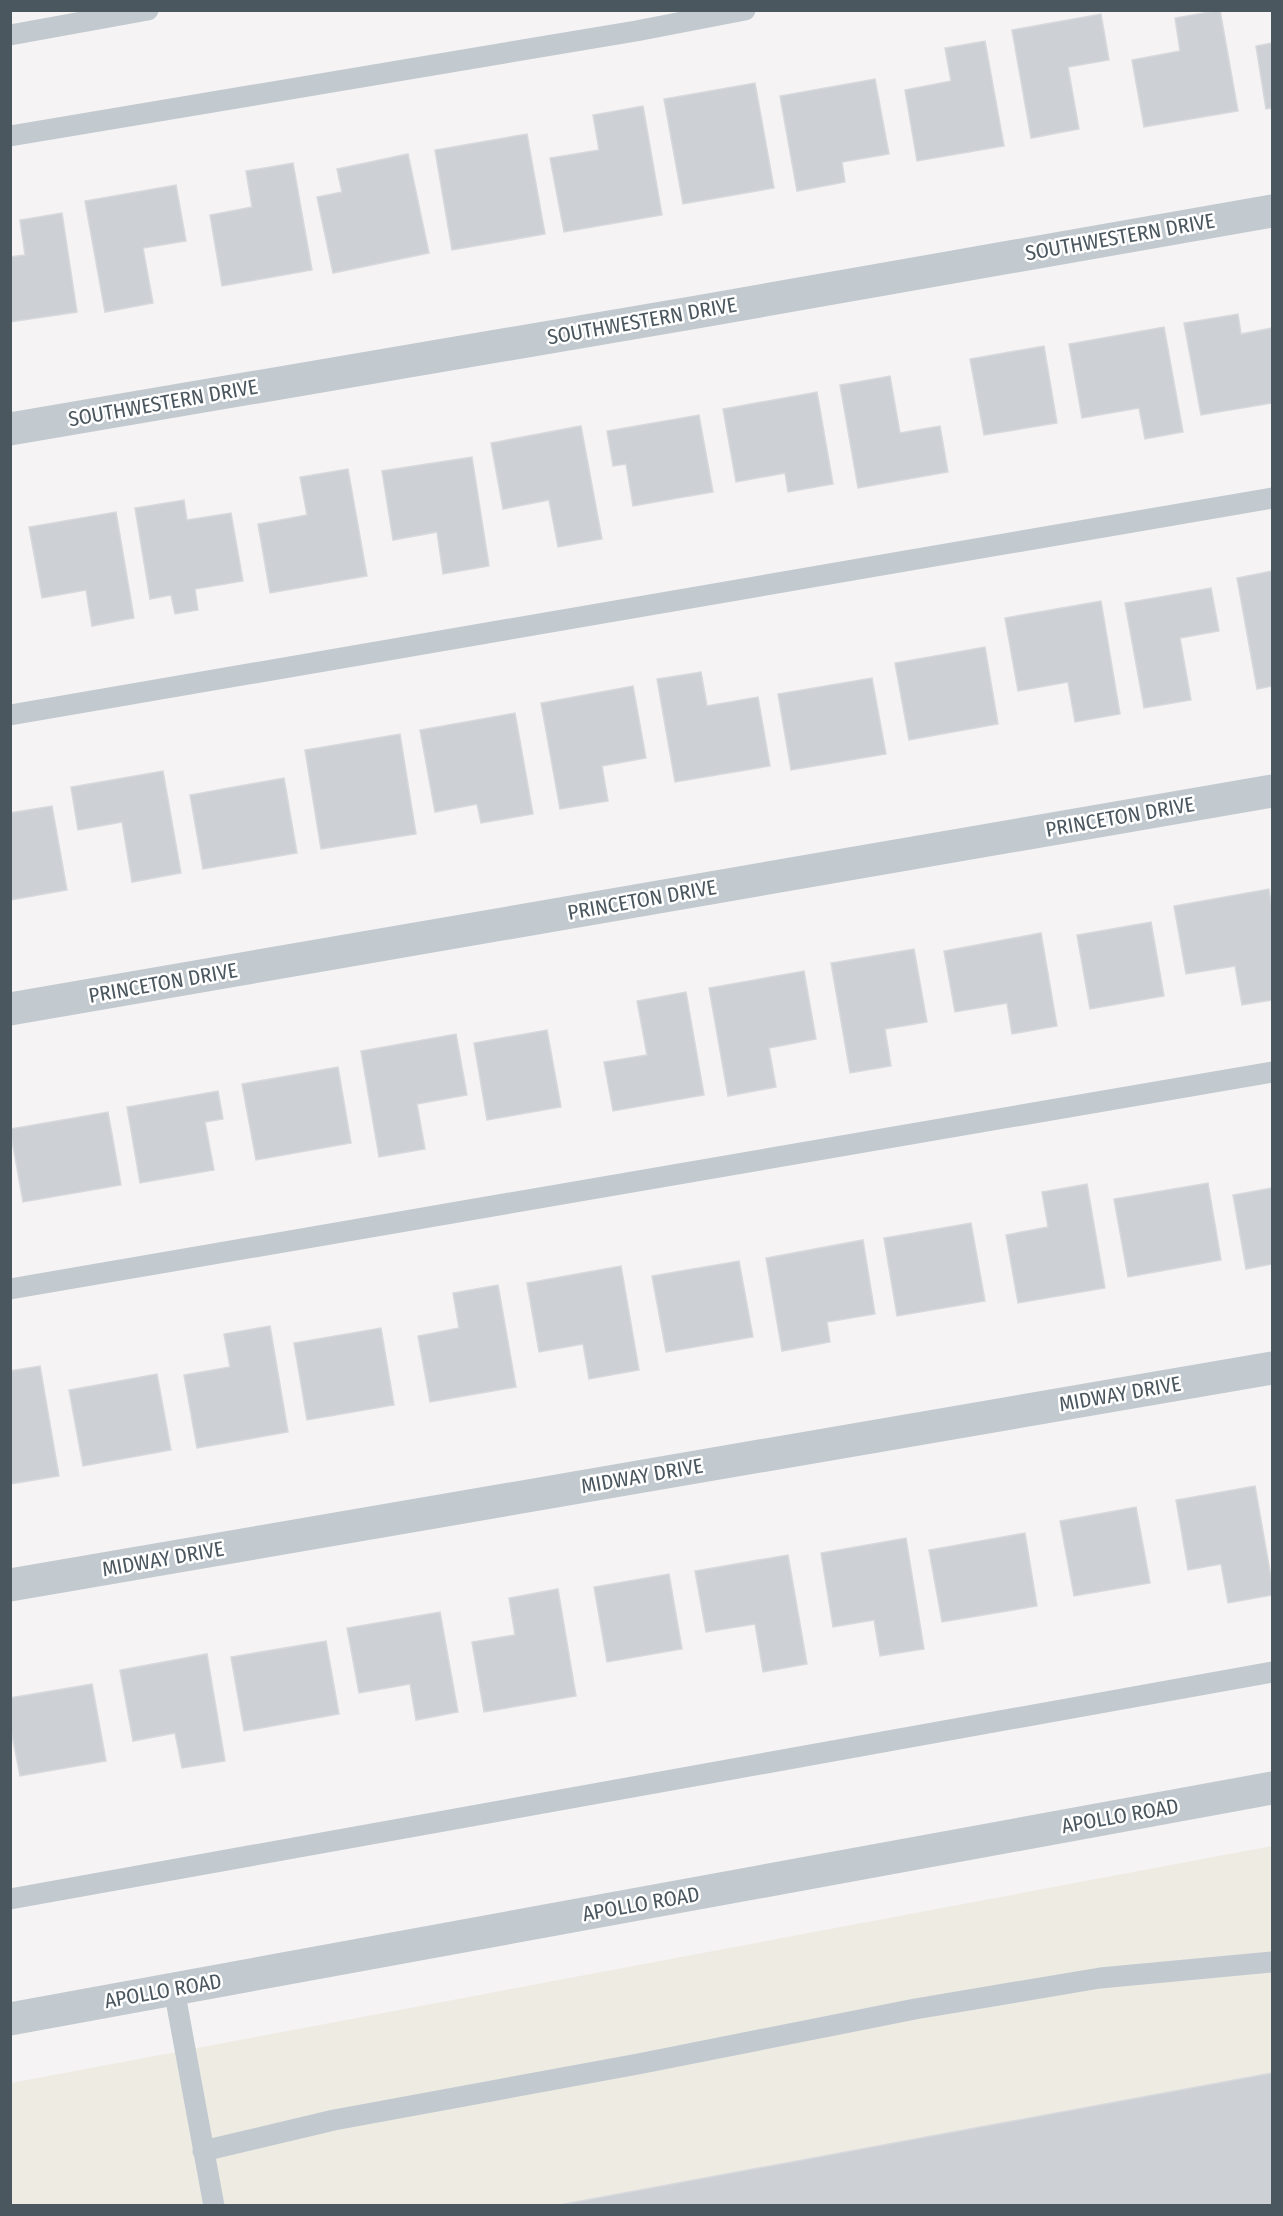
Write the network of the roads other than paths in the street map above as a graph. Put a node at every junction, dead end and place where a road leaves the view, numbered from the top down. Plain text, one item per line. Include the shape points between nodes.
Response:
1 (148, 10) edge
2 (745, 10) edge
3 (10, 35) edge
4 (10, 136) edge
5 (1272, 211) edge
6 (10, 429) edge
7 (1272, 498) edge
8 (10, 715) edge
9 (1272, 791) edge
10 (10, 1009) edge
11 (1272, 1072) edge
12 (10, 1289) edge
13 (1272, 1368) edge
14 (10, 1585) edge
15 (1272, 1672) edge
16 (1272, 1788) edge
17 (10, 1899) edge
18 (1272, 1962) edge
19 (174, 1989) junction
20 (10, 2019) edge
21 (203, 2151) junction
22 (214, 2205) edge

1 - 3 lane
2 - 4 lane
5 - 6 street, SOUTHWESTERN DRIVE
7 - 8 lane
9 - 10 street, PRINCETON DRIVE
11 - 12 lane
13 - 14 street, MIDWAY DRIVE
15 - 17 lane
16 - 19 street, APOLLO ROAD
18 - 21 lane via 1100,1978 915,2009 334,2120
19 - 20 street, APOLLO ROAD
19 - 21 lane
21 - 22 lane

